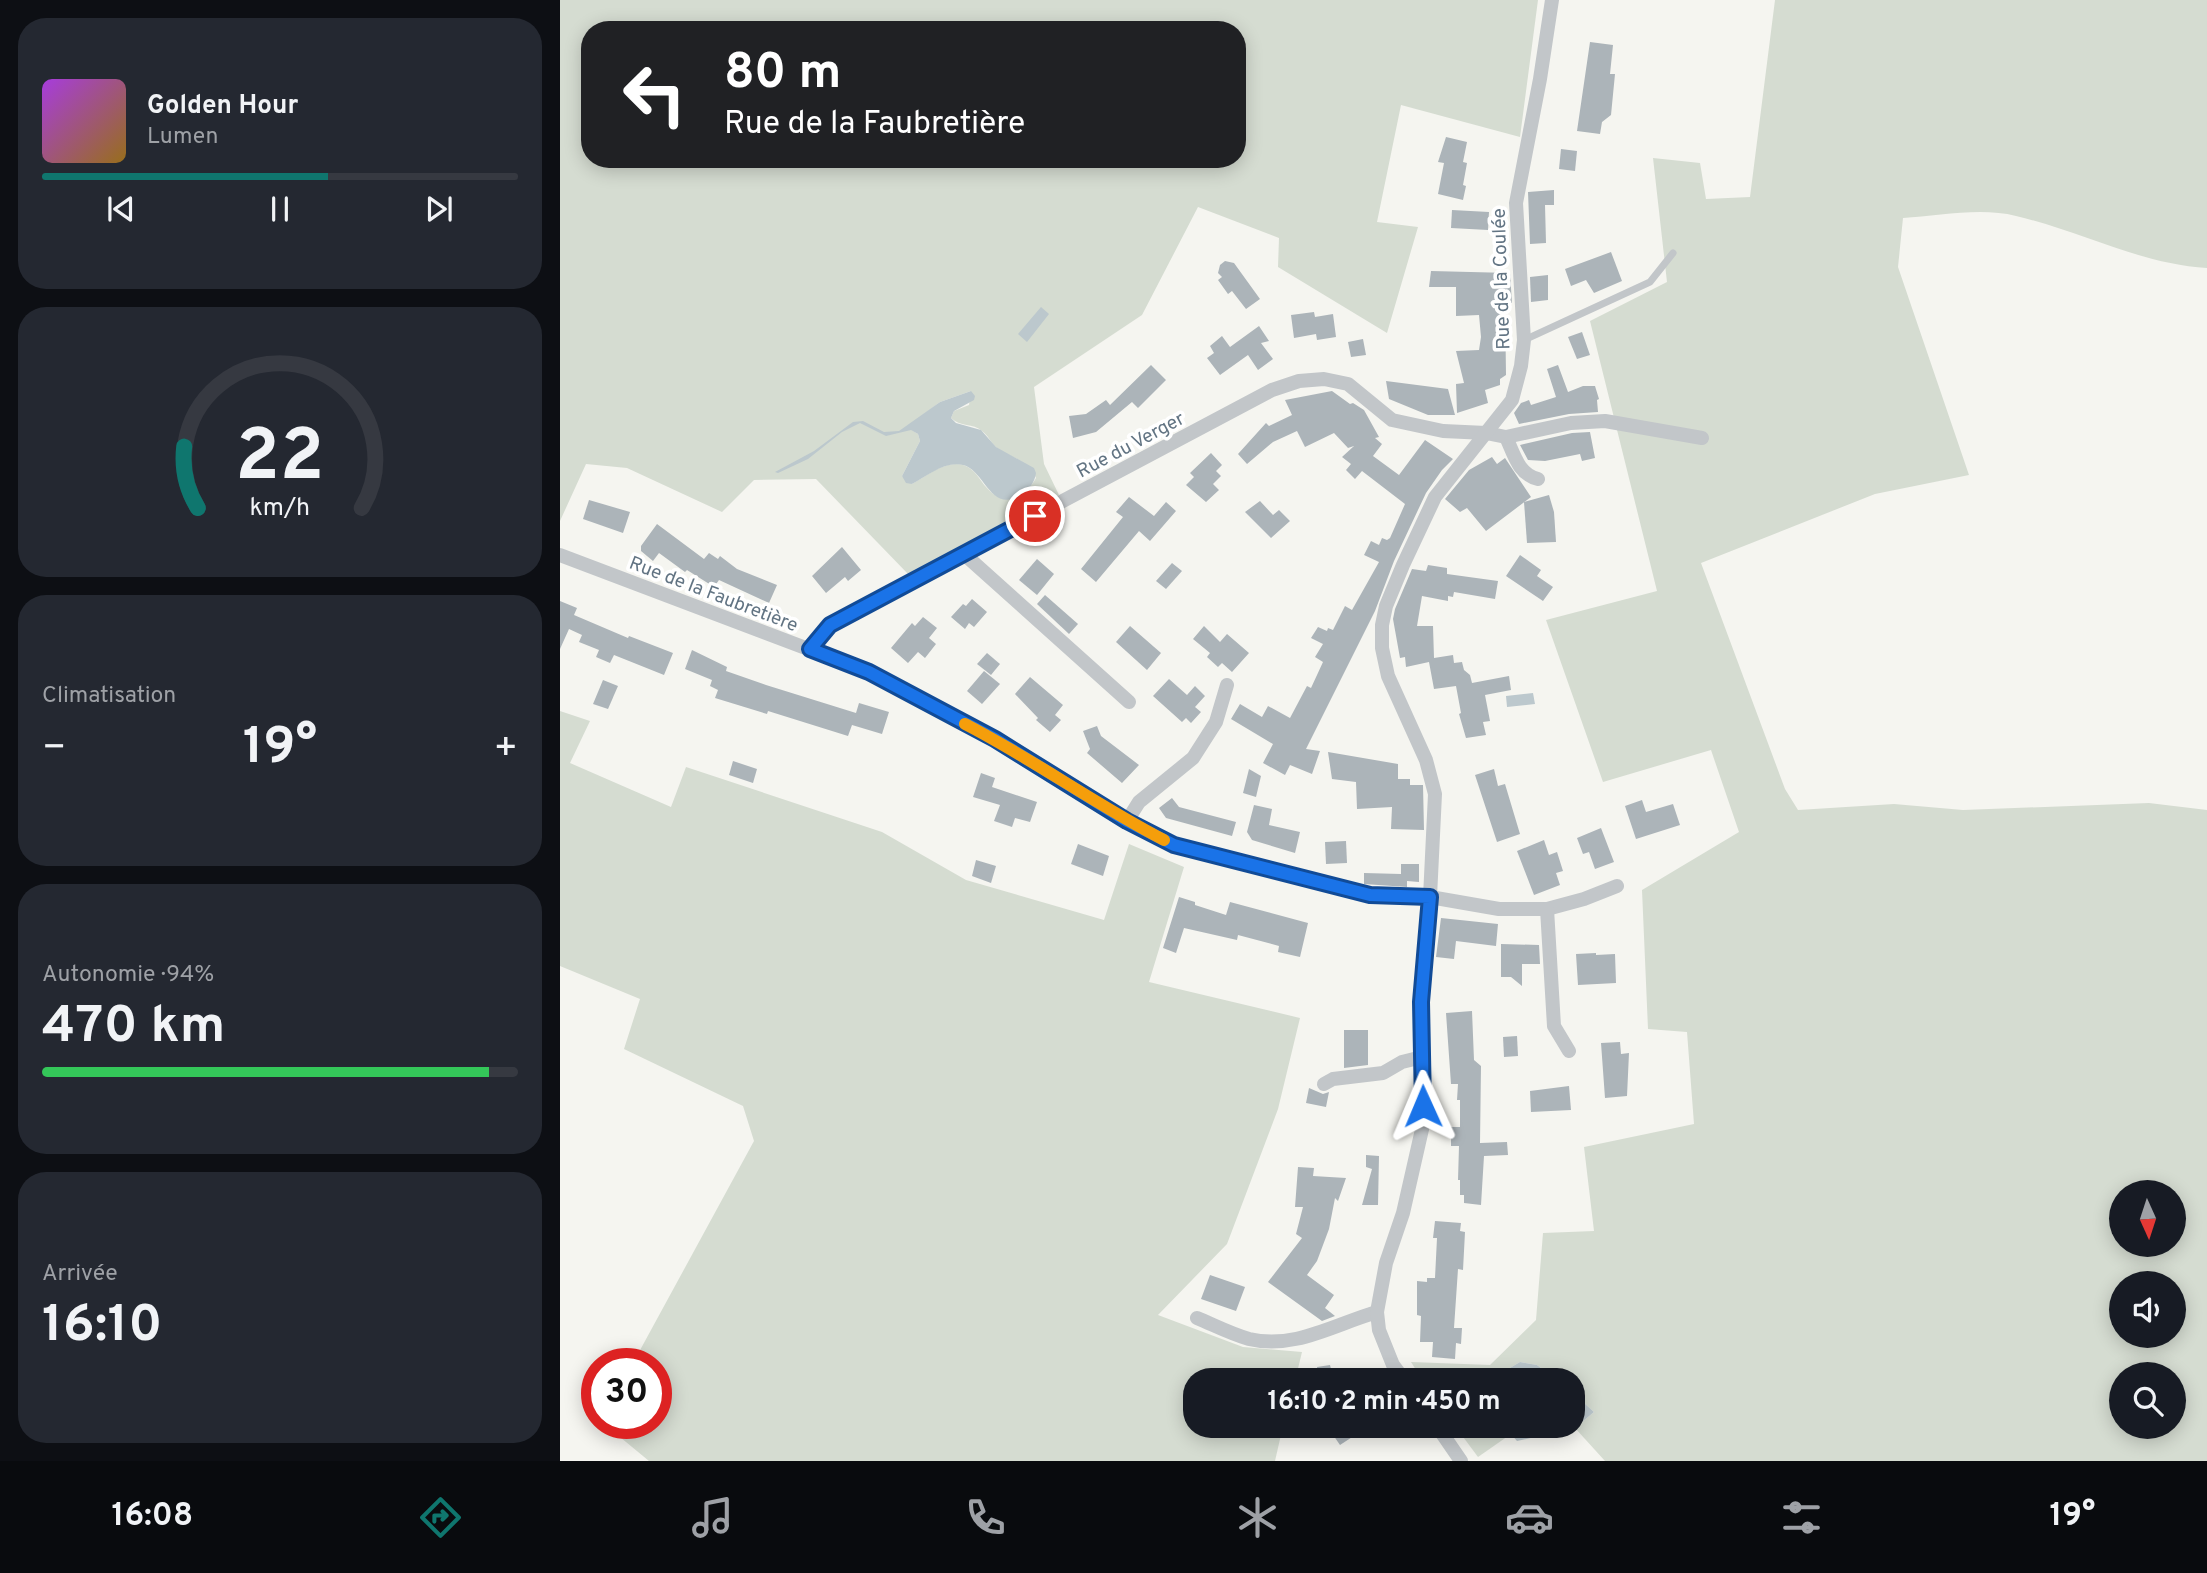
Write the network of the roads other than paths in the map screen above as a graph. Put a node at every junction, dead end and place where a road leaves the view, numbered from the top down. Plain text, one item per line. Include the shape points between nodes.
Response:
1 (1552, 0) edge
2 (1673, 253) dead end
3 (1524, 340) junction
4 (1486, 433) junction
5 (1506, 437) junction
6 (1702, 438) dead end
7 (1538, 479) dead end
8 (964, 554) junction
9 (560, 555) edge
10 (810, 649) junction
11 (1227, 685) dead end
12 (1129, 702) dead end
13 (1127, 821) junction
14 (1617, 886) dead end
15 (1430, 897) junction
16 (1547, 909) junction
17 (1569, 1051) dead end
18 (1422, 1057) junction
19 (1324, 1084) dead end
20 (1377, 1312) junction
21 (1197, 1318) dead end
22 (1396, 1368) edge
23 (1445, 1438) edge
24 (1461, 1461) edge

1 - 3 street, Rue de la Coulée via 1517,203
2 - 3 lane via 1650,282
3 - 4 street, Rue de la Coulée via 1512,400
4 - 5 street, Rue du Verger
4 - 8 street, Rue du Verger via 1392,421 1348,384 1324,379 1299,381 1272,390
4 - 15 street, Rue de la Coulée via 1436,497 1386,606 1382,625 1388,676 1426,760 1435,794
5 - 6 street via 1605,421
5 - 7 street via 1514,458 1530,477
8 - 10 street, Rue du Verger via 830,625
8 - 12 street
9 - 10 street, Rue de la Faubretière
10 - 13 street, Rue de la Faubretière via 869,672 995,739
11 - 13 street via 1216,722 1193,758 1139,802
13 - 15 street, Rue de la Faubretière via 1174,845 1370,895
14 - 16 street, Rue de la Faubretière
15 - 16 street, Rue de la Faubretière via 1499,909
15 - 18 street, Rue de la Coulée via 1421,1002
16 - 17 street via 1554,1026
18 - 19 street via 1383,1073
18 - 20 street, Rue de la Coulée via 1420,1147 1386,1263
20 - 21 street via 1305,1338 1274,1341 1250,1339
20 - 22 street via 1379,1330
23 - 24 street

